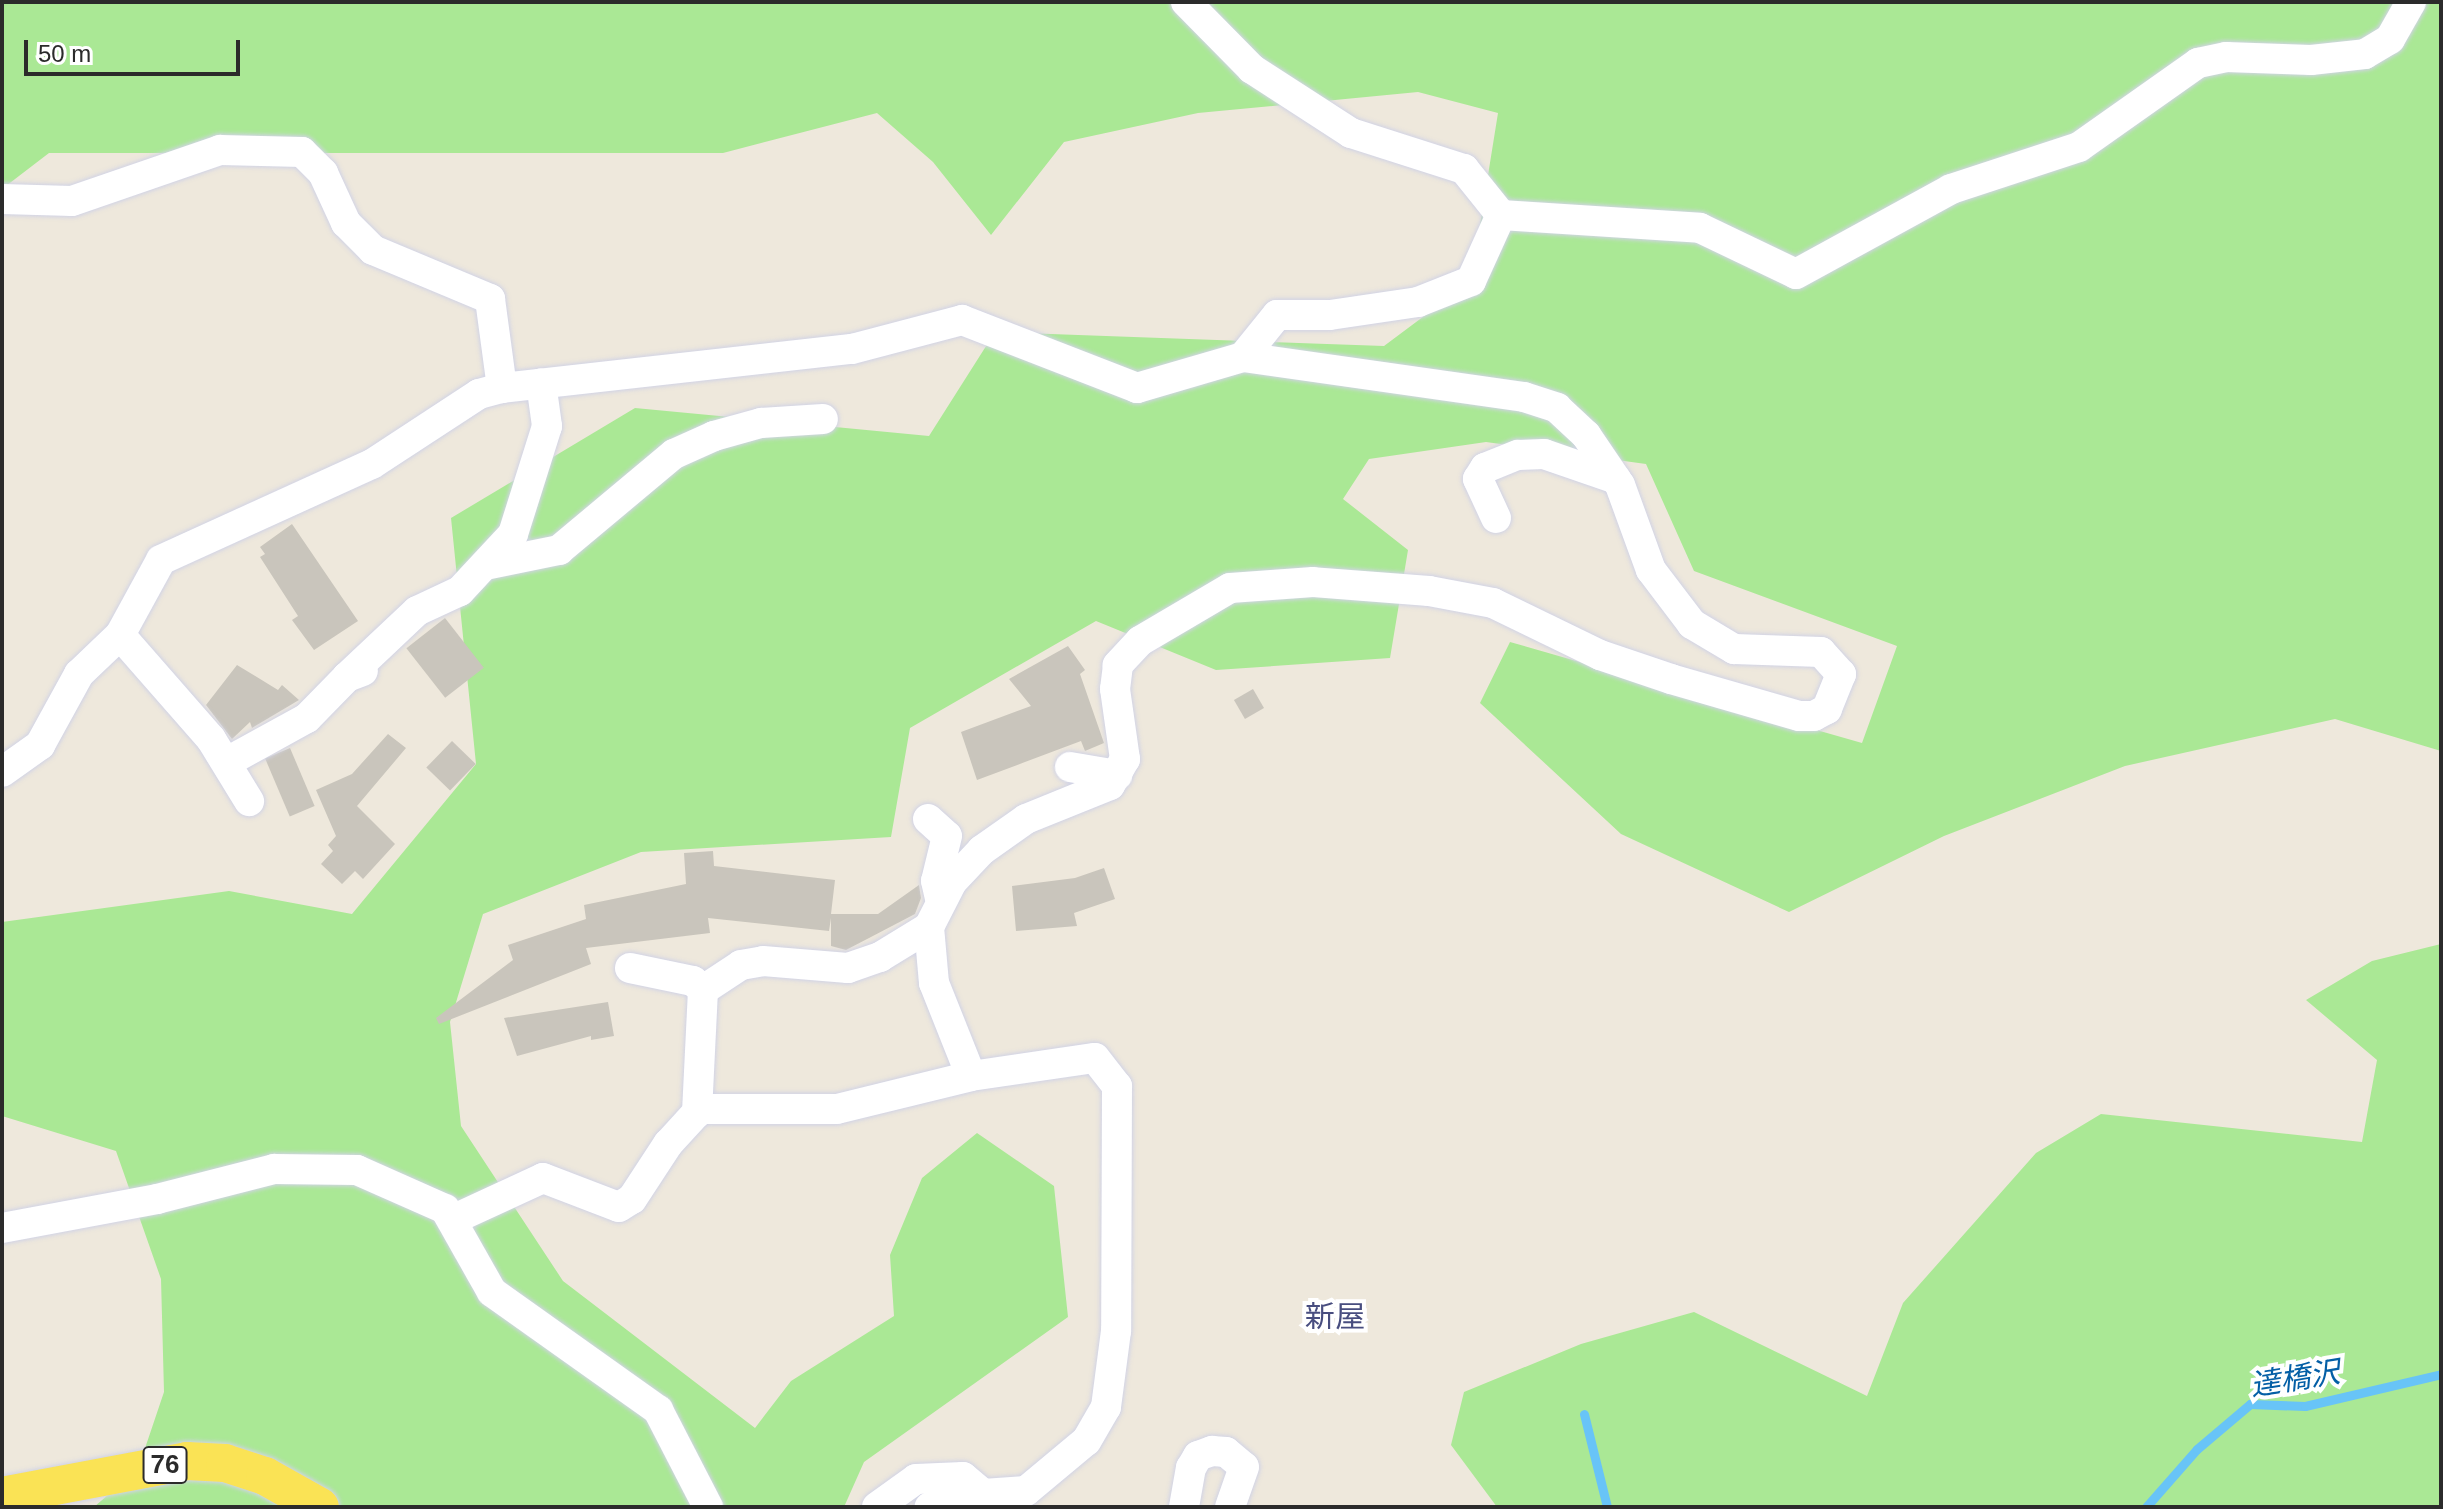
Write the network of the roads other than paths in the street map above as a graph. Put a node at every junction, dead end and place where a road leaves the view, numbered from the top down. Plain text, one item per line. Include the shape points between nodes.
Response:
1 (1186, 2) edge
2 (2411, 2) edge
3 (2, 199) edge
4 (1501, 215) junction
5 (1243, 357) junction
6 (541, 383) junction
7 (502, 388) junction
8 (823, 419) dead end
9 (1616, 479) junction
10 (1496, 518) dead end
11 (485, 565) junction
12 (120, 635) junction
13 (388, 661) dead end
14 (347, 677) junction
15 (227, 762) junction
16 (1070, 767) dead end
17 (2, 772) edge
18 (1117, 775) junction
19 (249, 801) dead end
20 (928, 819) dead end
21 (935, 913) junction
22 (630, 968) dead end
23 (703, 990) junction
24 (971, 1076) junction
25 (697, 1113) junction
26 (452, 1220) junction
27 (2, 1228) edge
28 (983, 1494) junction
29 (2, 1496) edge
30 (320, 1507) edge
31 (708, 1507) edge
32 (877, 1507) edge
33 (930, 1507) edge
34 (1184, 1507) edge
35 (1230, 1507) edge

1 - 4 street via 1252,69 1351,133 1464,169
2 - 4 street via 2390,39 2365,54 2311,60 2226,57 2198,63 2079,147 1951,189 1796,274 1700,228
3 - 7 street via 72,201 220,150 302,152 323,173 346,223 373,250 490,299
4 - 5 street via 1471,281 1418,302 1330,315 1277,315
5 - 6 street via 1137,388 962,320 852,349
5 - 9 street via 1524,397 1557,408 1586,435
6 - 7 street
6 - 11 street via 547,426 526,495 513,534
7 - 12 street via 479,394 358,472 161,560
8 - 11 street via 761,423 714,436 674,454 559,550
9 - 10 street via 1544,454 1518,455 1485,468 1478,479
9 - 18 street via 1651,570 1692,624 1734,649 1821,652 1841,674 1827,709 1799,716 1671,679 1480,601 1429,591 1313,582 1230,588 1140,641 1118,665 1115,689 1125,759
11 - 14 street via 460,591 417,611
12 - 15 street
12 - 17 street via 79,674 40,745
13 - 14 street
14 - 15 street via 307,718
15 - 19 street
16 - 18 street
18 - 21 street via 1110,785 1026,819 982,850
20 - 21 street via 947,836
21 - 23 street via 880,957 848,968 763,961 741,965
21 - 24 street via 934,983
22 - 23 street via 693,981
23 - 25 street
24 - 25 street via 837,1109
24 - 28 street via 1095,1058 1117,1086 1116,1331 1106,1407 1086,1441 1055,1471 1026,1491
25 - 26 street via 668,1144 632,1199 619,1207 543,1178
26 - 27 street via 445,1209 357,1170 274,1169 157,1199
26 - 31 street via 492,1292 658,1410
28 - 32 street via 963,1477 916,1479
28 - 33 street
29 - 30 main road, 76 via 187,1461 225,1463 265,1476
34 - 35 street via 1191,1468 1198,1456 1212,1451 1226,1452 1244,1467

